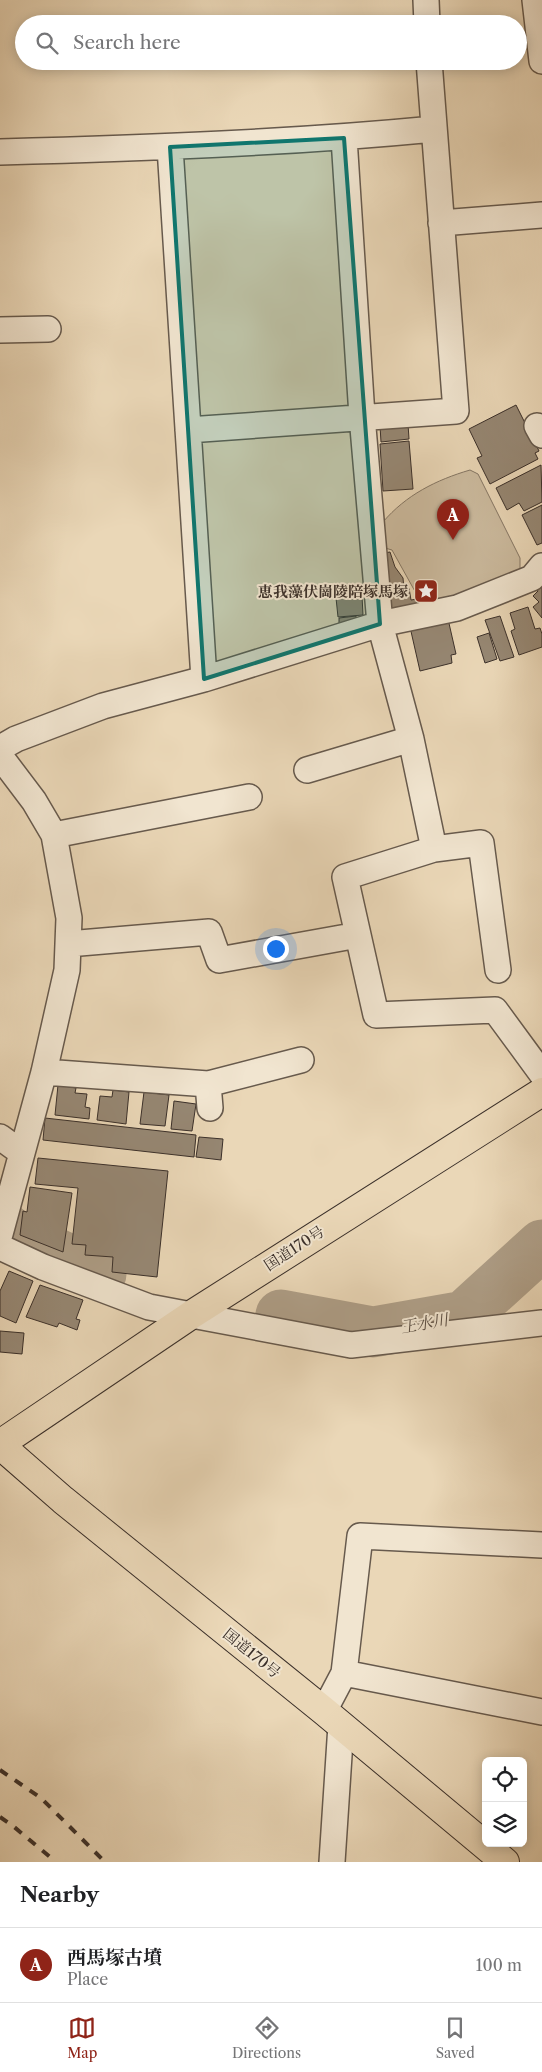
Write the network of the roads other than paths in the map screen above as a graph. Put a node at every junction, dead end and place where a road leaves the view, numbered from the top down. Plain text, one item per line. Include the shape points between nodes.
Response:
1 (426, 0) edge
2 (535, 0) edge
3 (427, 15) edge
4 (542, 61) edge
5 (431, 70) edge
6 (434, 129) junction
7 (344, 138) junction
8 (170, 147) junction
9 (0, 152) edge
10 (542, 215) edge
11 (441, 223) junction
12 (48, 329) dead end
13 (0, 330) edge
14 (362, 416) junction
15 (188, 430) junction
16 (542, 566) edge
17 (380, 624) junction
18 (204, 679) junction
19 (411, 739) junction
20 (0, 748) edge
21 (0, 756) edge
22 (307, 770) dead end
23 (249, 797) dead end
24 (54, 835) junction
25 (434, 849) junction
26 (358, 935) junction
27 (68, 944) junction
28 (498, 970) dead end
29 (301, 1060) dead end
30 (44, 1072) junction
31 (542, 1074) edge
32 (542, 1092) edge
33 (0, 1137) edge
34 (22, 1153) junction
35 (2, 1230) edge
36 (0, 1246) edge
37 (191, 1315) junction
38 (542, 1323) edge
39 (0, 1445) edge
40 (542, 1546) edge
41 (344, 1673) junction
42 (542, 1712) edge
43 (332, 1718) junction
44 (332, 1862) edge
45 (504, 1862) edge

1 - 3 street
2 - 4 street
5 - 6 street
6 - 7 street
6 - 11 street
7 - 8 street
7 - 14 street
8 - 9 street
8 - 15 street
10 - 11 street
11 - 14 street via 456,410
12 - 13 street
14 - 15 street
14 - 17 street
15 - 18 street
16 - 17 street via 532,578 457,608
17 - 18 street
17 - 19 street
18 - 20 street via 103,706
19 - 22 street
19 - 25 street
21 - 24 street via 34,801
23 - 24 street
24 - 27 street via 69,918
25 - 26 street via 345,876
25 - 28 street via 482,843
26 - 27 street via 220,960 209,932
26 - 31 street via 376,1015 495,1010
27 - 30 street via 67,970
29 - 30 street via 209,1096
30 - 34 street
32 - 37 highway, 国道170号
33 - 34 street
34 - 35 street
36 - 37 street via 43,1267 149,1307
37 - 38 street via 351,1345
37 - 39 highway, 国道170号
39 - 43 highway, 国道170号 via 62,1500
40 - 41 street via 360,1536
41 - 42 street
41 - 43 street
43 - 44 street
43 - 45 highway, 国道170号

